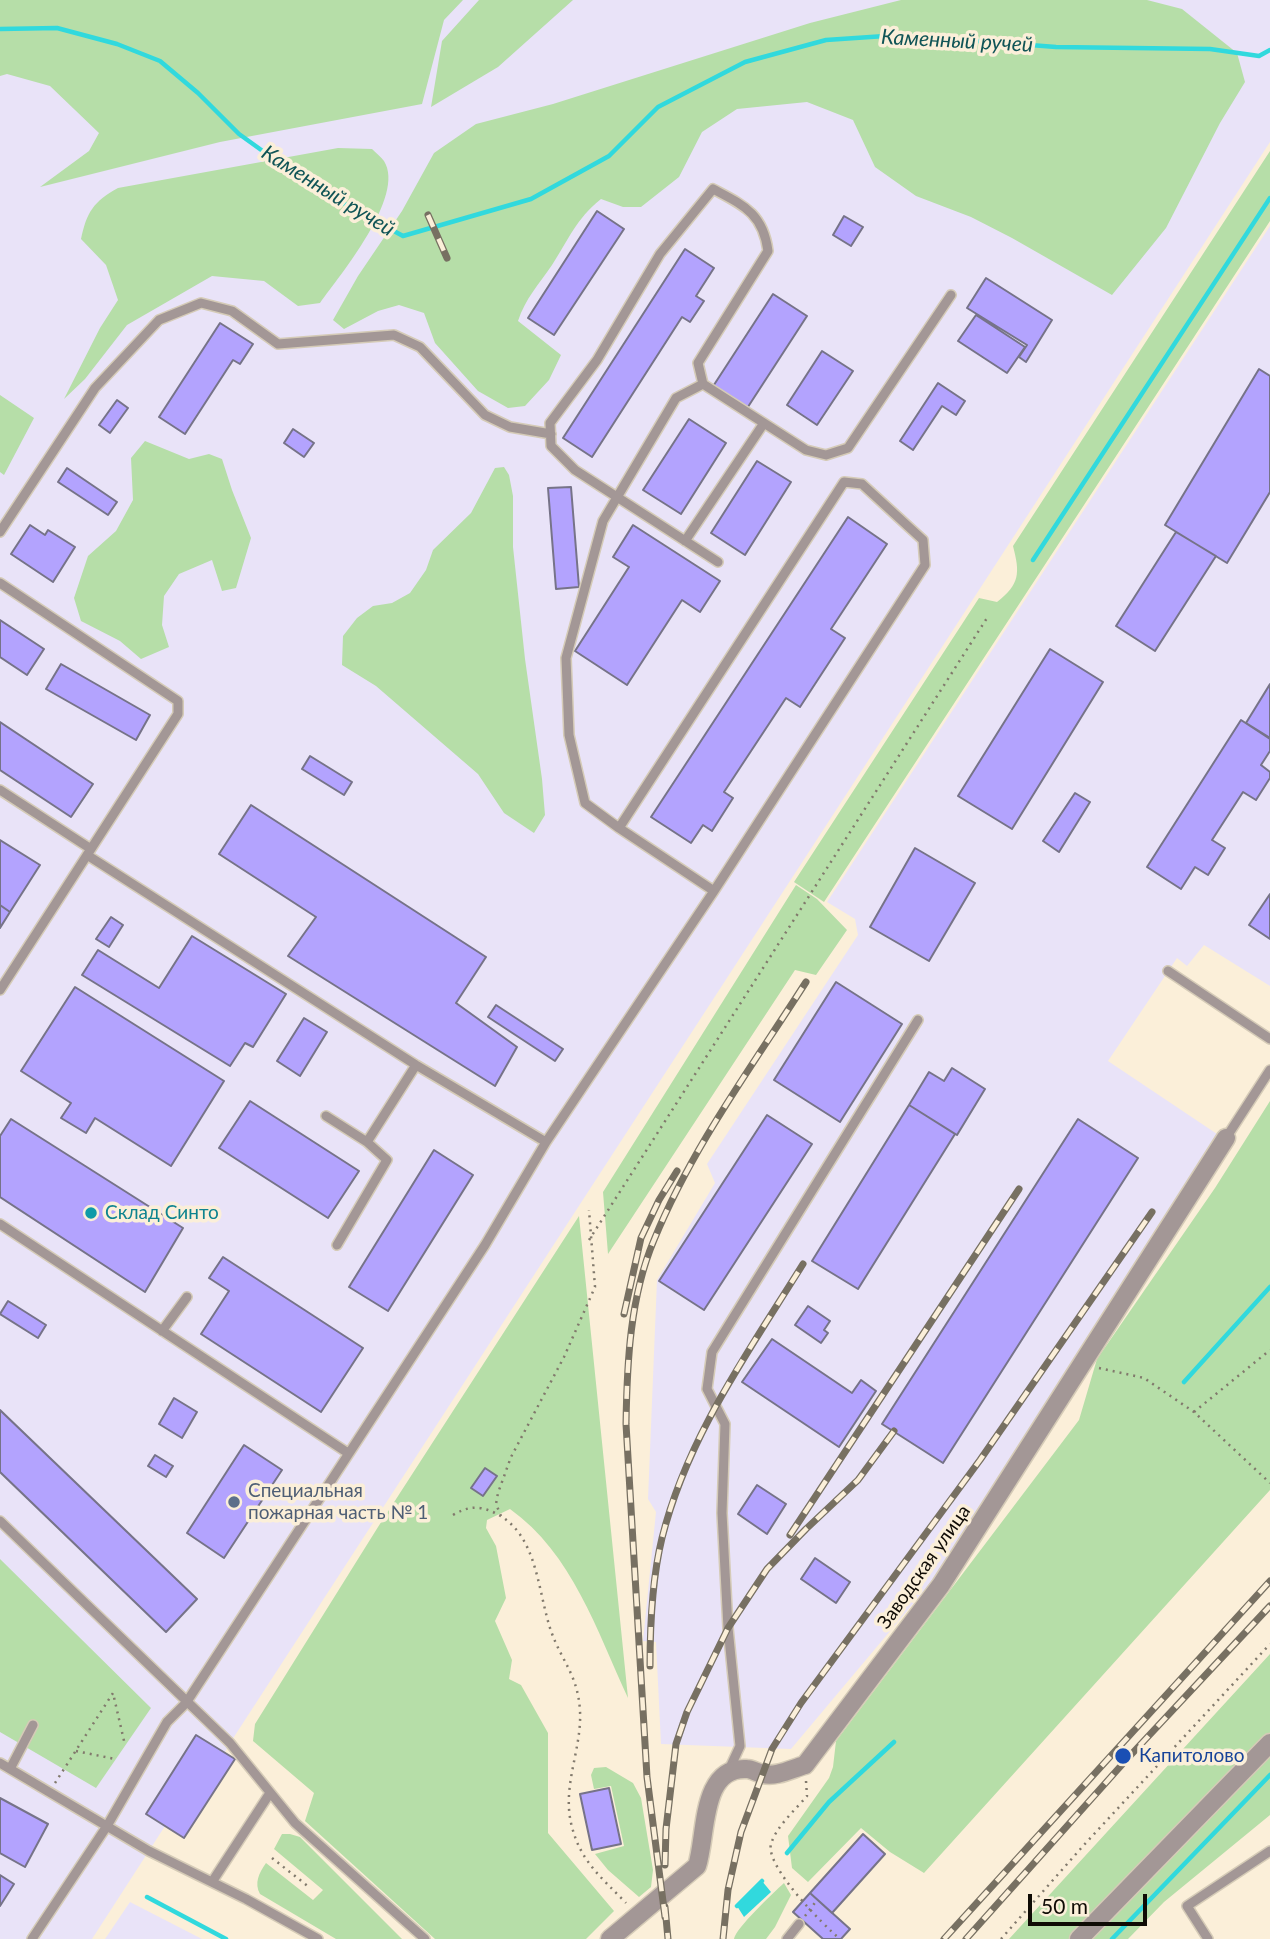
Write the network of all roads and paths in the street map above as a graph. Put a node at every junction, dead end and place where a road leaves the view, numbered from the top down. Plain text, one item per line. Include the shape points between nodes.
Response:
1 (951, 295) dead end
2 (703, 384) junction
3 (764, 423) junction
4 (551, 434) junction
5 (617, 498) junction
6 (0, 532) edge
7 (685, 541) junction
8 (718, 562) dead end
9 (0, 583) edge
10 (987, 618) dead end
11 (0, 790) edge
12 (619, 828) junction
13 (89, 852) junction
14 (715, 891) junction
15 (1168, 971) dead end
16 (0, 990) edge
17 (918, 1020) dead end
18 (1270, 1039) edge
19 (416, 1065) junction
20 (1270, 1070) edge
21 (326, 1116) dead end
22 (1226, 1138) joint
23 (367, 1142) junction
24 (546, 1142) junction
25 (589, 1210) dead end
26 (0, 1224) edge
27 (589, 1240) junction
28 (337, 1245) dead end
29 (187, 1297) dead end
30 (162, 1331) junction
31 (1270, 1350) edge
32 (1082, 1365) junction
33 (1194, 1412) junction
34 (348, 1453) junction
35 (1270, 1483) edge
36 (453, 1515) dead end
37 (501, 1516) junction
38 (0, 1521) edge
39 (1270, 1644) edge
40 (186, 1703) junction
41 (33, 1725) dead end
42 (1270, 1743) edge
43 (125, 1745) dead end
44 (76, 1751) junction
45 (115, 1759) dead end
46 (0, 1763) edge
47 (805, 1765) junction
48 (10, 1769) junction
49 (728, 1772) junction
50 (50, 1792) junction
51 (270, 1793) junction
52 (107, 1826) junction
53 (1270, 1851) edge
54 (272, 1858) dead end
55 (212, 1882) junction
56 (309, 1887) dead end
57 (817, 1900) dead end
58 (809, 1910) junction
59 (639, 1915) junction
60 (799, 1924) joint
61 (32, 1939) edge
62 (318, 1939) edge
63 (425, 1939) edge
64 (610, 1939) edge
65 (787, 1939) edge
66 (840, 1939) edge
67 (1001, 1939) edge
68 (1079, 1939) edge
69 (1208, 1939) edge

1 - 3 lane via 848,448 826,455 816,453
2 - 3 lane
2 - 4 lane via 698,363 768,251 765,231 746,207 713,189 660,254 597,360 550,423
2 - 5 lane via 676,398
3 - 7 lane
4 - 5 lane via 551,446 575,470
4 - 6 lane via 510,427 485,415 419,347 394,335 278,344 232,311 201,303 159,320 95,388
5 - 7 lane
5 - 12 lane via 603,521 566,657 569,735 585,803
7 - 8 lane
9 - 13 lane via 178,701 178,714
10 - 27 path
11 - 13 lane
12 - 14 lane
12 - 14 lane via 844,482 862,484 923,540 925,565
13 - 16 lane
13 - 19 lane
14 - 24 lane
15 - 18 lane
17 - 49 lane via 712,1352 707,1390 725,1424 723,1526 740,1746
19 - 23 lane
19 - 24 lane
20 - 22 lane
21 - 23 lane
22 - 32 street, Заводская улица
23 - 28 lane via 387,1160
24 - 34 lane via 485,1245
25 - 27 path
26 - 30 lane
27 - 37 path via 595,1287 511,1457 496,1504
29 - 30 lane
30 - 34 lane
31 - 33 path
32 - 33 path via 1144,1378
32 - 47 street, Заводская улица via 941,1585
33 - 35 path
34 - 40 lane
36 - 37 path via 467,1507
37 - 59 path via 518,1530 526,1547 542,1588 550,1629 574,1676 579,1739 568,1810 578,1846 587,1863
38 - 40 lane
39 - 67 path
40 - 51 lane via 230,1743
40 - 52 lane via 167,1722
41 - 48 lane
42 - 68 street
43 - 44 path via 113,1693
44 - 45 path
44 - 50 path
46 - 48 lane
47 - 49 street via 777,1774 748,1769
47 - 58 path via 807,1796 771,1843 770,1853
48 - 50 lane
49 - 59 street via 709,1799 697,1866
50 - 52 lane
51 - 55 lane
51 - 63 lane via 295,1823
52 - 55 lane
52 - 61 lane
53 - 69 lane via 1186,1906
54 - 56 path
55 - 62 lane
57 - 58 path
58 - 60 path
58 - 66 path
59 - 64 street
60 - 65 lane

